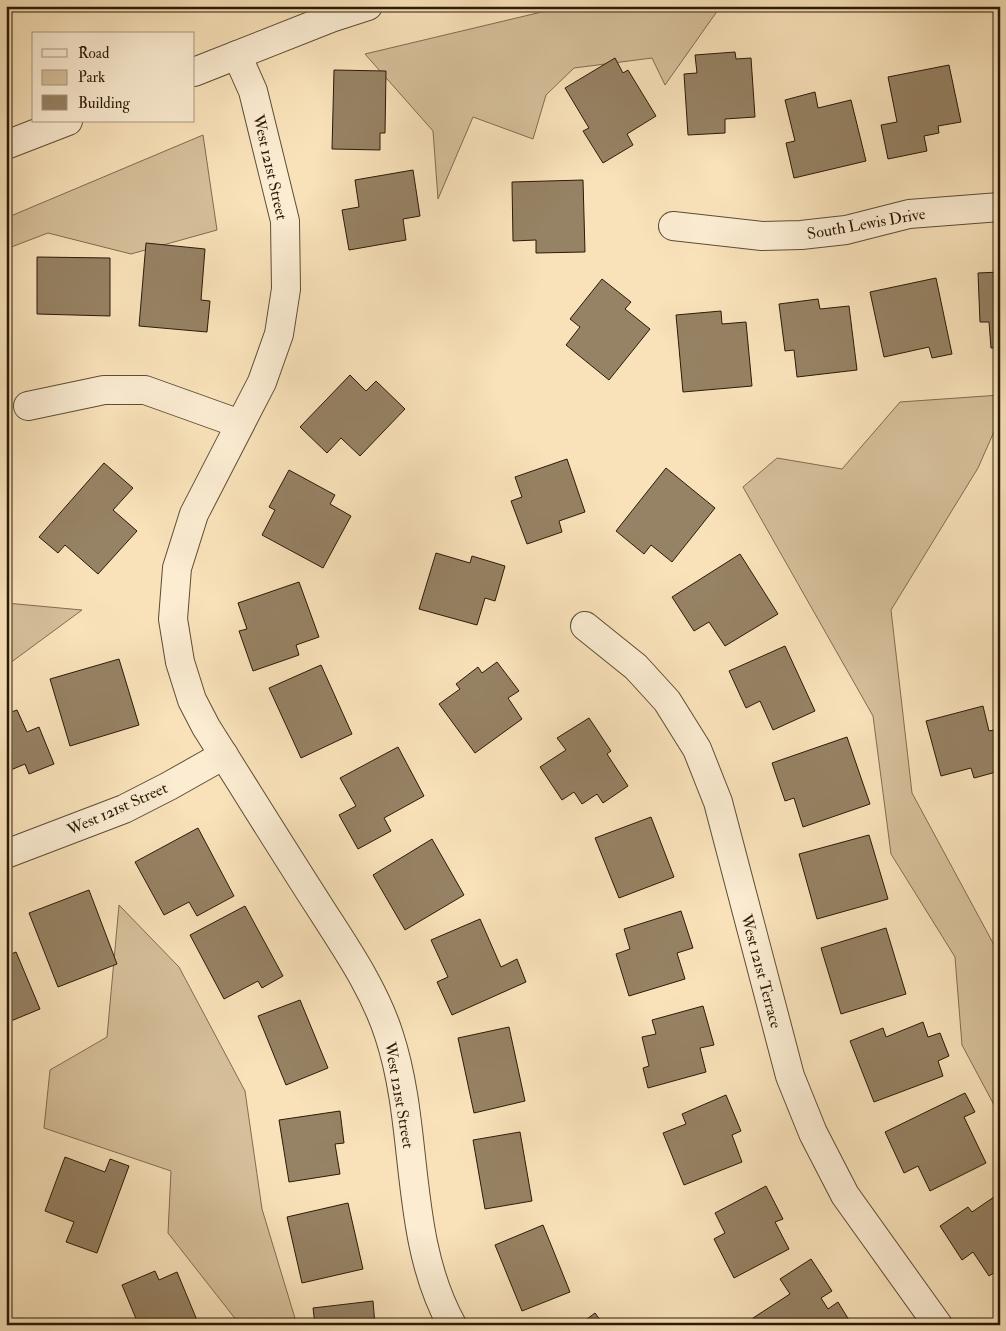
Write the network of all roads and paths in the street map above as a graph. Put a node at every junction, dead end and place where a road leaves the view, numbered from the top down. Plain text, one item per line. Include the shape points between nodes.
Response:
1 (368, 6) edge
2 (237, 55) junction
3 (195, 72) edge
4 (66, 122) edge
5 (6, 146) edge
6 (1000, 207) edge
7 (673, 226) dead end
8 (28, 406) dead end
9 (240, 424) junction
10 (585, 626) dead end
11 (224, 755) junction
12 (6, 854) edge
13 (452, 1325) edge
14 (938, 1325) edge

1 - 2 street
2 - 3 street
2 - 9 street, West 121st Street via 253,91 285,221 286,289 279,334 262,382
4 - 5 street
6 - 7 street, South Lewis Drive via 909,214 846,230 801,234 762,236
8 - 9 street via 104,390 146,390
9 - 11 street, West 121st Street via 194,514 177,568 173,619 180,662 192,700
10 - 14 street, West 121st Terrace via 636,667 667,702 697,749 718,802 790,1076 813,1133 846,1195
11 - 12 street, West 121st Street via 124,809
11 - 13 street, West 121st Street via 366,982 389,1034 401,1083 422,1240 429,1271

